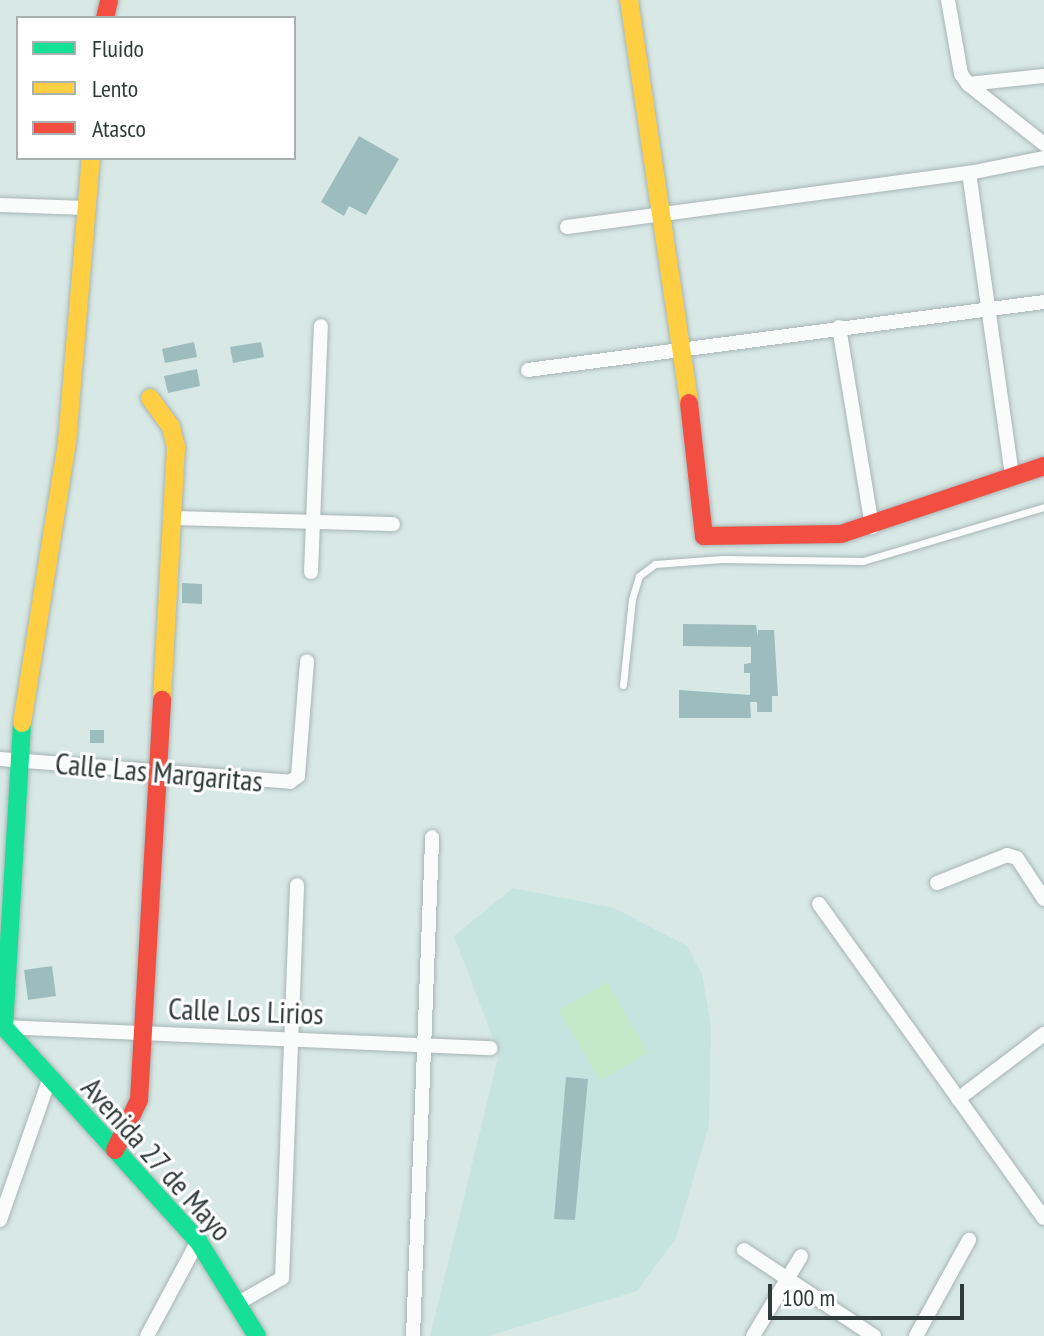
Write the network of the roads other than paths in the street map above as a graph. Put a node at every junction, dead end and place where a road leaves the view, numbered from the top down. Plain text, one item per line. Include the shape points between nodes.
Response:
1 (629, 0) edge
2 (948, 0) edge
3 (1044, 76) edge
4 (968, 84) junction
5 (1044, 144) edge
6 (1044, 158) edge
7 (91, 160) edge
8 (969, 173) junction
9 (0, 205) edge
10 (87, 208) junction
11 (663, 215) junction
12 (567, 227) dead end
13 (1044, 302) edge
14 (992, 309) junction
15 (321, 326) dead end
16 (839, 327) junction
17 (683, 348) junction
18 (528, 370) dead end
19 (150, 398) dead end
20 (1044, 466) edge
21 (1012, 476) junction
22 (1044, 507) edge
23 (172, 518) junction
24 (393, 524) dead end
25 (872, 527) junction
26 (311, 572) dead end
27 (307, 661) dead end
28 (623, 685) dead end
29 (8, 760) edge
30 (158, 773) junction
31 (432, 837) dead end
32 (937, 883) dead end
33 (297, 885) dead end
34 (1044, 899) edge
35 (819, 904) dead end
36 (2, 1027) edge
37 (1044, 1034) edge
38 (141, 1036) junction
39 (289, 1041) junction
40 (426, 1045) junction
41 (491, 1048) dead end
42 (49, 1080) junction
43 (958, 1099) junction
44 (115, 1150) junction
45 (1044, 1218) edge
46 (0, 1220) edge
47 (969, 1240) dead end
48 (198, 1241) junction
49 (744, 1250) dead end
50 (801, 1256) dead end
51 (787, 1279) junction
52 (240, 1302) junction
53 (147, 1336) edge
54 (257, 1336) edge
55 (413, 1336) edge
56 (753, 1336) edge
57 (874, 1336) edge
58 (916, 1336) edge

1 - 11 street
2 - 4 street via 961,74
3 - 4 street
4 - 5 street
6 - 8 street
7 - 10 street
8 - 11 street
8 - 14 street
9 - 10 street
10 - 29 street via 65,455
11 - 12 street
11 - 17 street
13 - 14 street
14 - 16 street
14 - 21 street
15 - 26 street
16 - 17 street
16 - 25 street
17 - 18 street
17 - 25 street via 704,536 841,534
19 - 23 street via 171,427 176,447
20 - 21 street
21 - 25 street
22 - 28 lane via 863,561 722,559 655,564 639,576 632,599
23 - 24 street
23 - 30 street
27 - 30 street, Calle Las Margaritas via 298,776 290,782
29 - 30 street, Calle Las Margaritas
29 - 36 street
30 - 38 street
31 - 40 street
32 - 34 street via 1007,855 1017,858
33 - 39 street
35 - 43 street
36 - 38 street, Calle Los Lirios
36 - 42 street, Avenida 27 de Mayo
37 - 43 street
38 - 39 street, Calle Los Lirios
38 - 44 street via 139,1100
39 - 40 street, Calle Los Lirios
39 - 52 street via 282,1278
40 - 41 street, Calle Los Lirios
40 - 55 street
42 - 44 street, Avenida 27 de Mayo
42 - 46 street
43 - 45 street
44 - 48 street, Avenida 27 de Mayo
47 - 58 street
48 - 52 street, Avenida 27 de Mayo
48 - 53 street
49 - 51 street
50 - 51 street
51 - 56 street
51 - 57 street
52 - 54 street, Avenida 27 de Mayo

